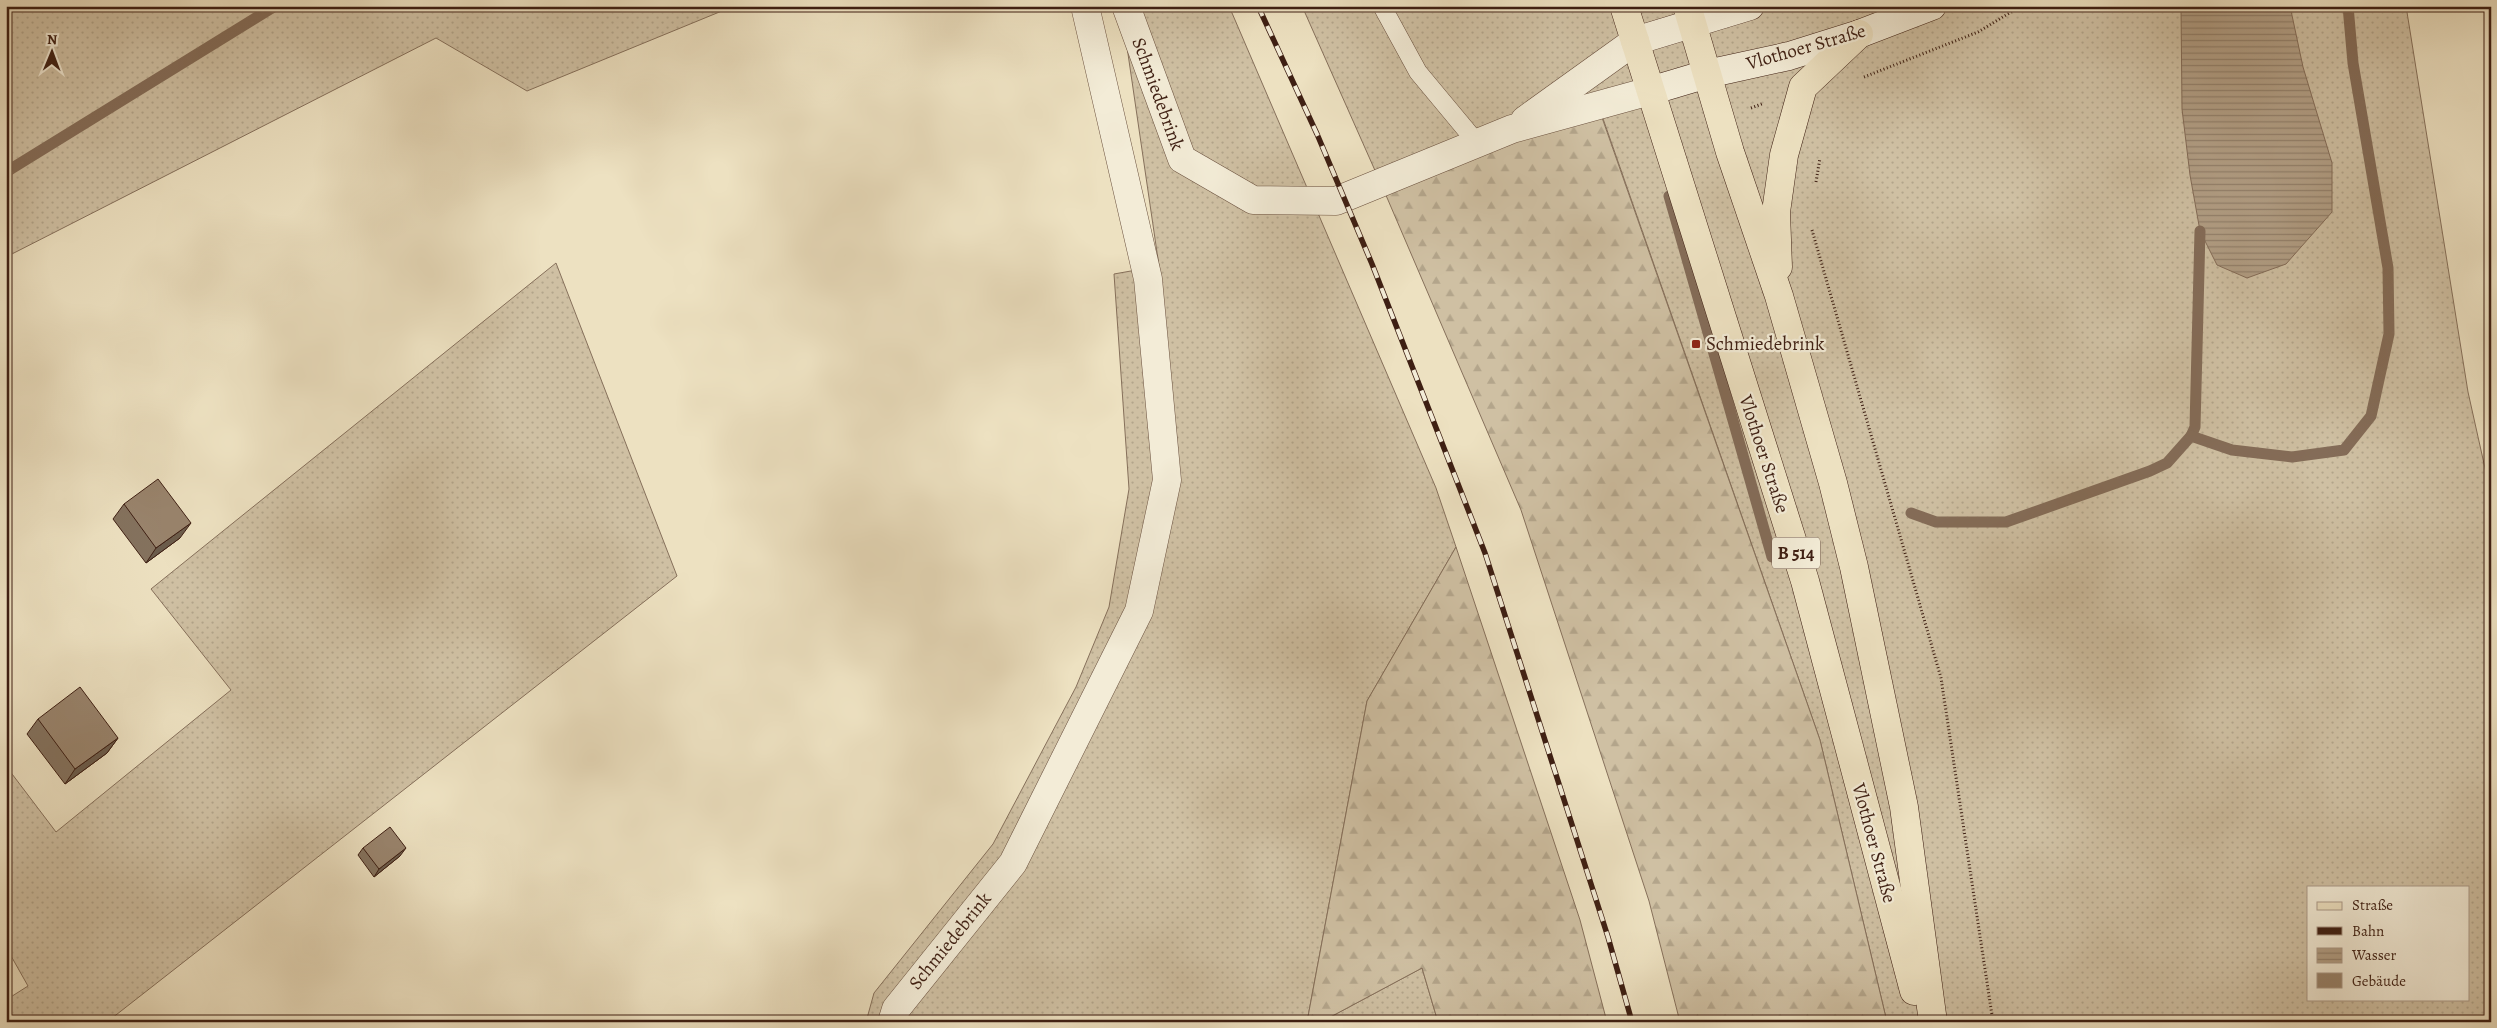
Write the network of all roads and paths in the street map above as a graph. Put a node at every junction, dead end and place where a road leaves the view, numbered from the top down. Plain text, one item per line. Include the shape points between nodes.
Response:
1 (1085, 6) edge
2 (1126, 6) edge
3 (1382, 6) edge
4 (1624, 6) edge
5 (1750, 6) edge
6 (1932, 6) edge
7 (2021, 6) edge
8 (1690, 16) edge
9 (1859, 34) junction
10 (1634, 40) junction
11 (1707, 74) junction
12 (1862, 78) dead end
13 (1650, 90) junction
14 (1512, 129) junction
15 (1478, 143) junction
16 (1821, 150) dead end
17 (1816, 187) dead end
18 (1810, 224) dead end
19 (1779, 296) junction
20 (892, 1022) edge
21 (1922, 1022) edge
22 (1933, 1022) edge
23 (1993, 1022) edge

1 - 20 street, Schmiedebrink via 1148,279 1167,480 1139,612 1013,862 896,1009
2 - 15 street, Schmiedebrink via 1182,159 1253,200 1336,201
3 - 15 lane via 1418,72
4 - 10 main road, B 514
5 - 8 street
6 - 9 street, Vlothoer Straße
7 - 12 path via 1978,32
8 - 10 street
8 - 11 main road, B 514
9 - 11 street, Vlothoer Straße via 1789,56
9 - 19 main road via 1803,87 1784,155 1776,212
10 - 13 main road, B 514
10 - 14 street, Schmiedebrink
11 - 13 street, Vlothoer Straße
11 - 19 main road, Vlothoer Straße / B 514
13 - 14 street, Schmiedebrink
13 - 21 main road, Vlothoer Straße / B 514 via 1804,581
14 - 15 street, Schmiedebrink
16 - 17 path
18 - 23 path via 1941,678
19 - 22 main road, Vlothoer Straße / B 514 via 1854,567 1904,807

